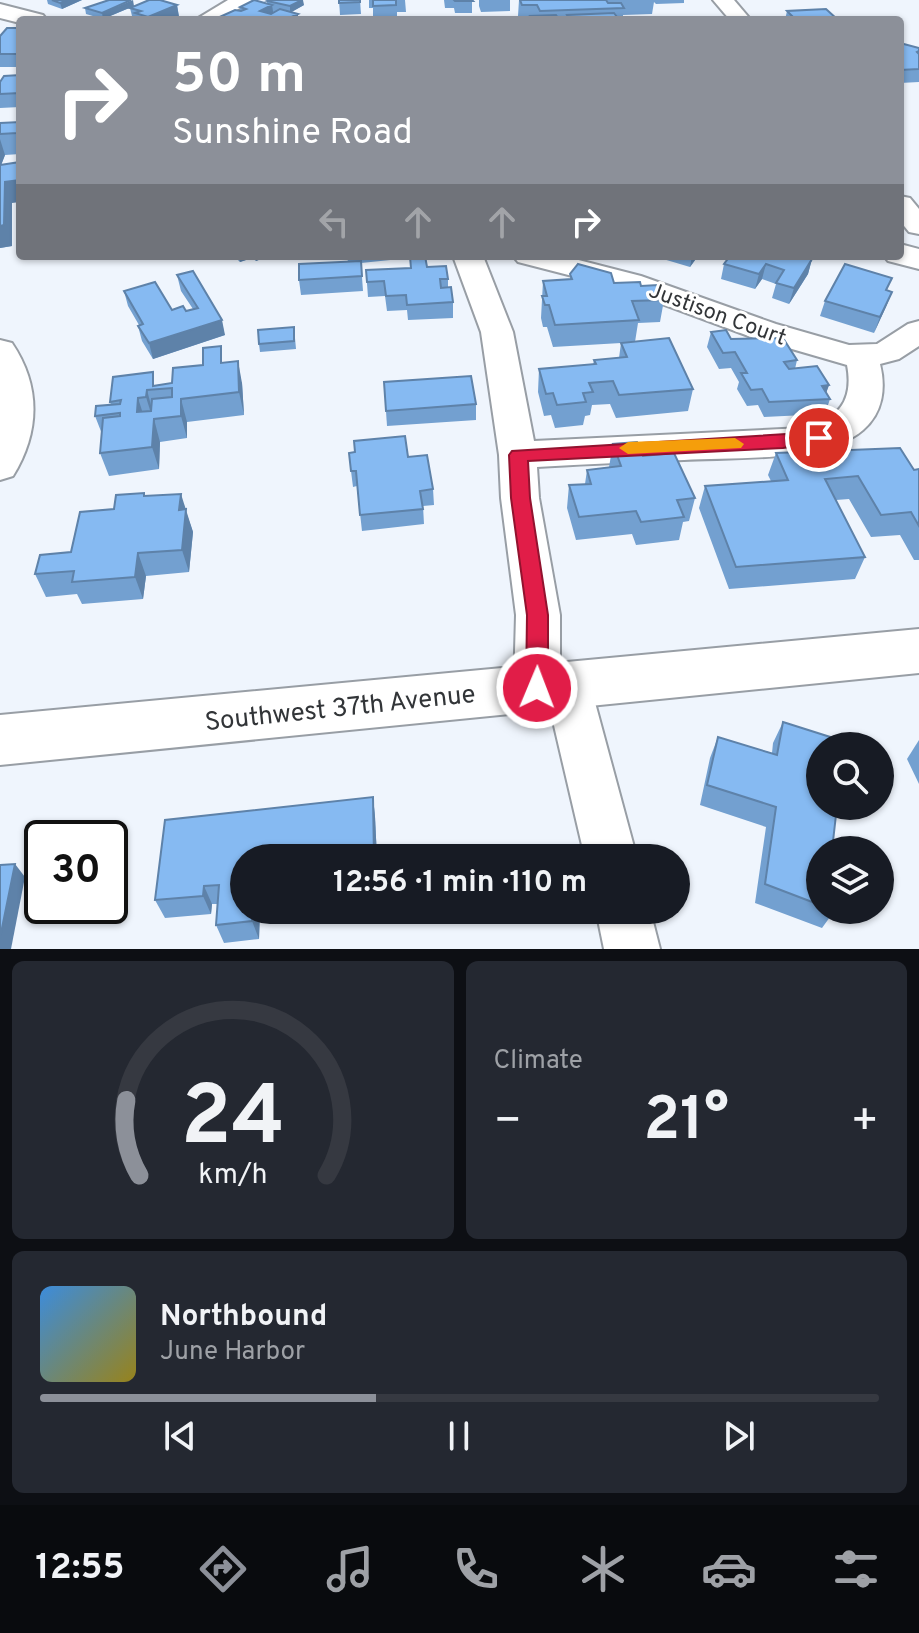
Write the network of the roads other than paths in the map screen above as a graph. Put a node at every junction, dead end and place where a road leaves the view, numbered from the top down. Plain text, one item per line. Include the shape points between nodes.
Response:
1 (243, 0) edge
2 (723, 0) edge
3 (0, 11) edge
4 (19, 16) edge
5 (213, 16) edge
6 (737, 16) edge
7 (904, 209) edge
8 (919, 226) edge
9 (470, 260) edge
10 (544, 260) edge
11 (919, 331) edge
12 (0, 350) edge
13 (862, 357) junction
14 (518, 455) junction
15 (0, 467) edge
16 (919, 651) edge
17 (552, 686) junction
18 (0, 740) edge
19 (606, 844) edge
20 (626, 924) edge
21 (632, 949) edge

1 - 5 street
2 - 6 street
3 - 4 street
7 - 8 street
9 - 14 street via 497,332
10 - 13 street, Justison Court via 630,282 773,334
11 - 13 street via 892,350
12 - 15 street via 15,382 18,411
13 - 14 street via 868,390 862,410 844,427 819,438
14 - 17 street via 520,498
16 - 17 street, Southwest 37th Avenue
17 - 18 street, Southwest 37th Avenue
17 - 19 street
20 - 21 street

